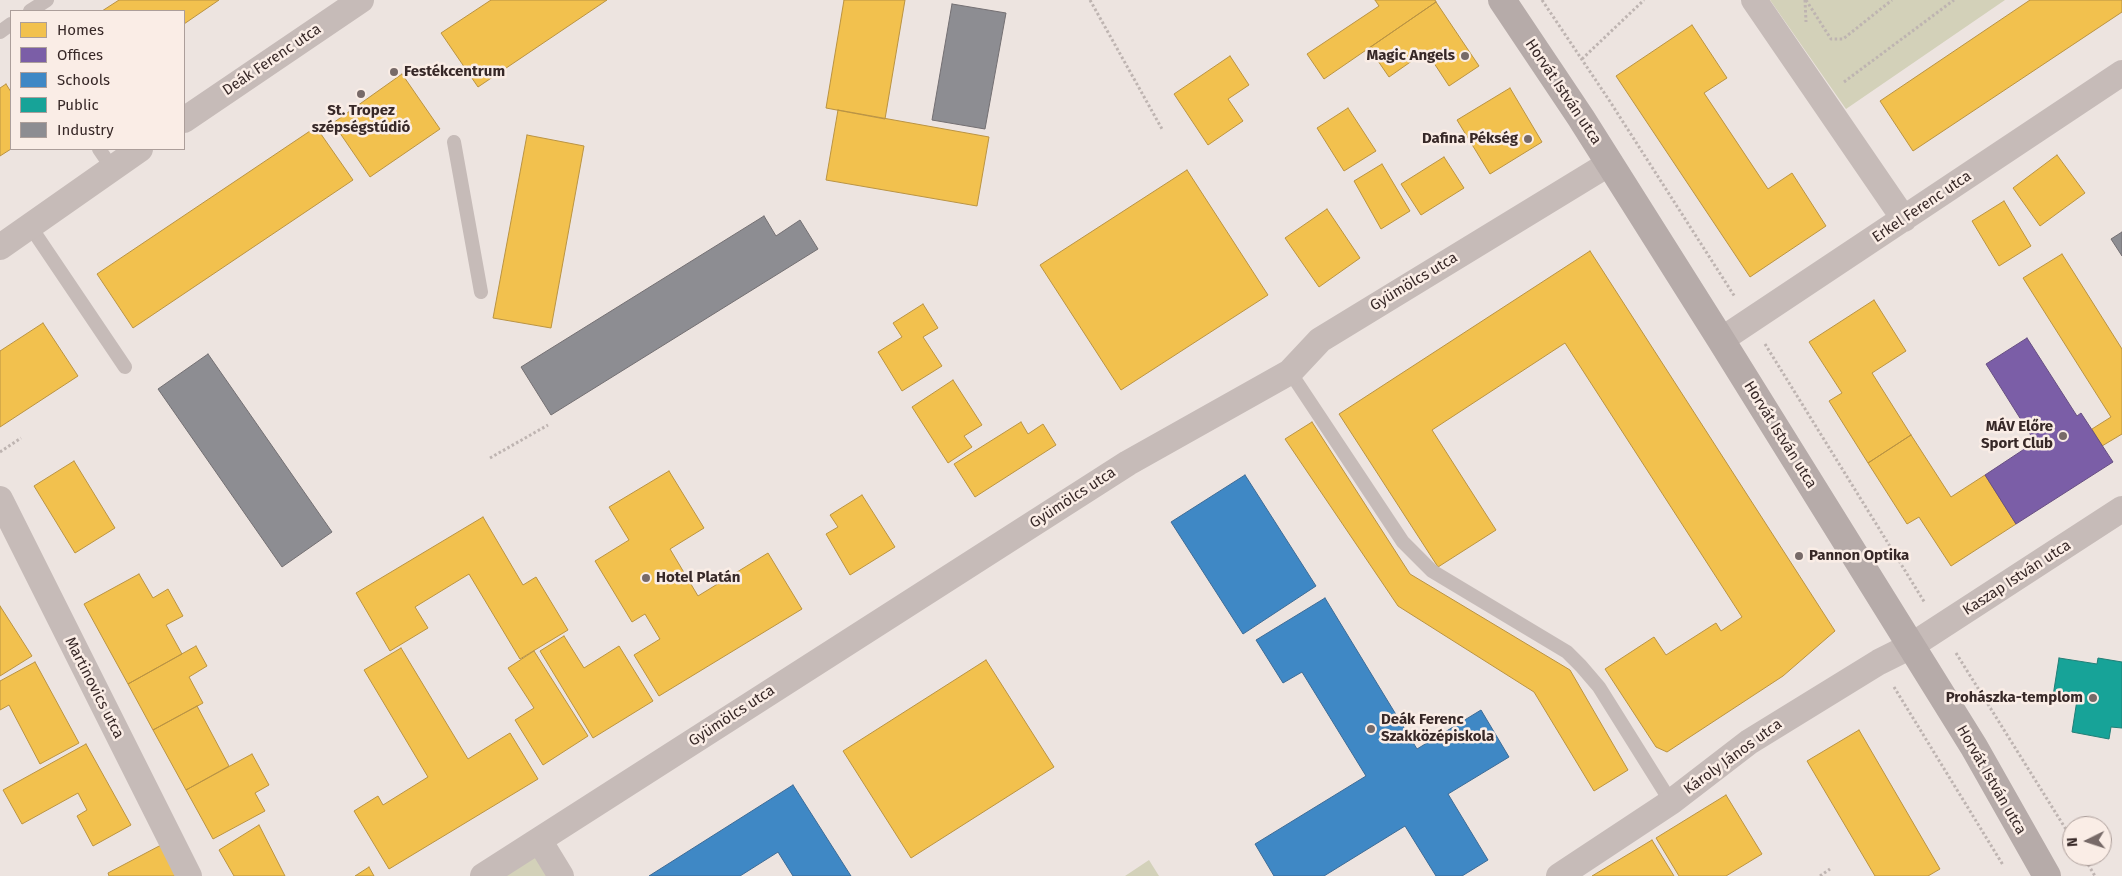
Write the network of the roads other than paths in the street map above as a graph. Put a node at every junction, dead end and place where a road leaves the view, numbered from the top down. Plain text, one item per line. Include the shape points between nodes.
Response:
1 (46, 0) edge
2 (361, 0) edge
3 (1502, 0) edge
4 (1754, 0) edge
5 (31, 10) edge
6 (2122, 73) edge
7 (185, 119) edge
8 (454, 142) dead end
9 (136, 150) edge
10 (106, 158) edge
11 (1610, 163) junction
12 (1904, 219) junction
13 (30, 226) junction
14 (0, 247) edge
15 (481, 292) dead end
16 (1721, 340) junction
17 (126, 367) dead end
18 (1290, 372) junction
19 (0, 499) edge
20 (2122, 509) edge
21 (1911, 646) junction
22 (1671, 802) junction
23 (539, 840) junction
24 (189, 876) edge
25 (483, 876) edge
26 (562, 876) edge
27 (1559, 876) edge
28 (2047, 876) edge

1 - 5 lane
2 - 7 street, Deák Ferenc utca
3 - 11 main road, Horvát István utca
4 - 12 street
6 - 12 street, Erkel Ferenc utca
8 - 15 lane
9 - 10 street
10 - 13 street
11 - 16 main road, Horvát István utca
11 - 18 street, Gyümölcs utca via 1320,340
12 - 16 street, Erkel Ferenc utca
13 - 14 street
13 - 17 lane
16 - 21 main road, Horvát István utca
18 - 22 lane via 1403,542 1432,572 1567,652 1599,687
18 - 23 street, Gyümölcs utca via 1128,463
19 - 24 street, Martinovics utca
20 - 21 street, Kaszap István utca
21 - 22 street, Károly János utca via 1879,662 1749,742
21 - 28 main road, Horvát István utca via 1974,747
22 - 27 street, Károly János utca
23 - 25 street, Gyümölcs utca
23 - 26 street

